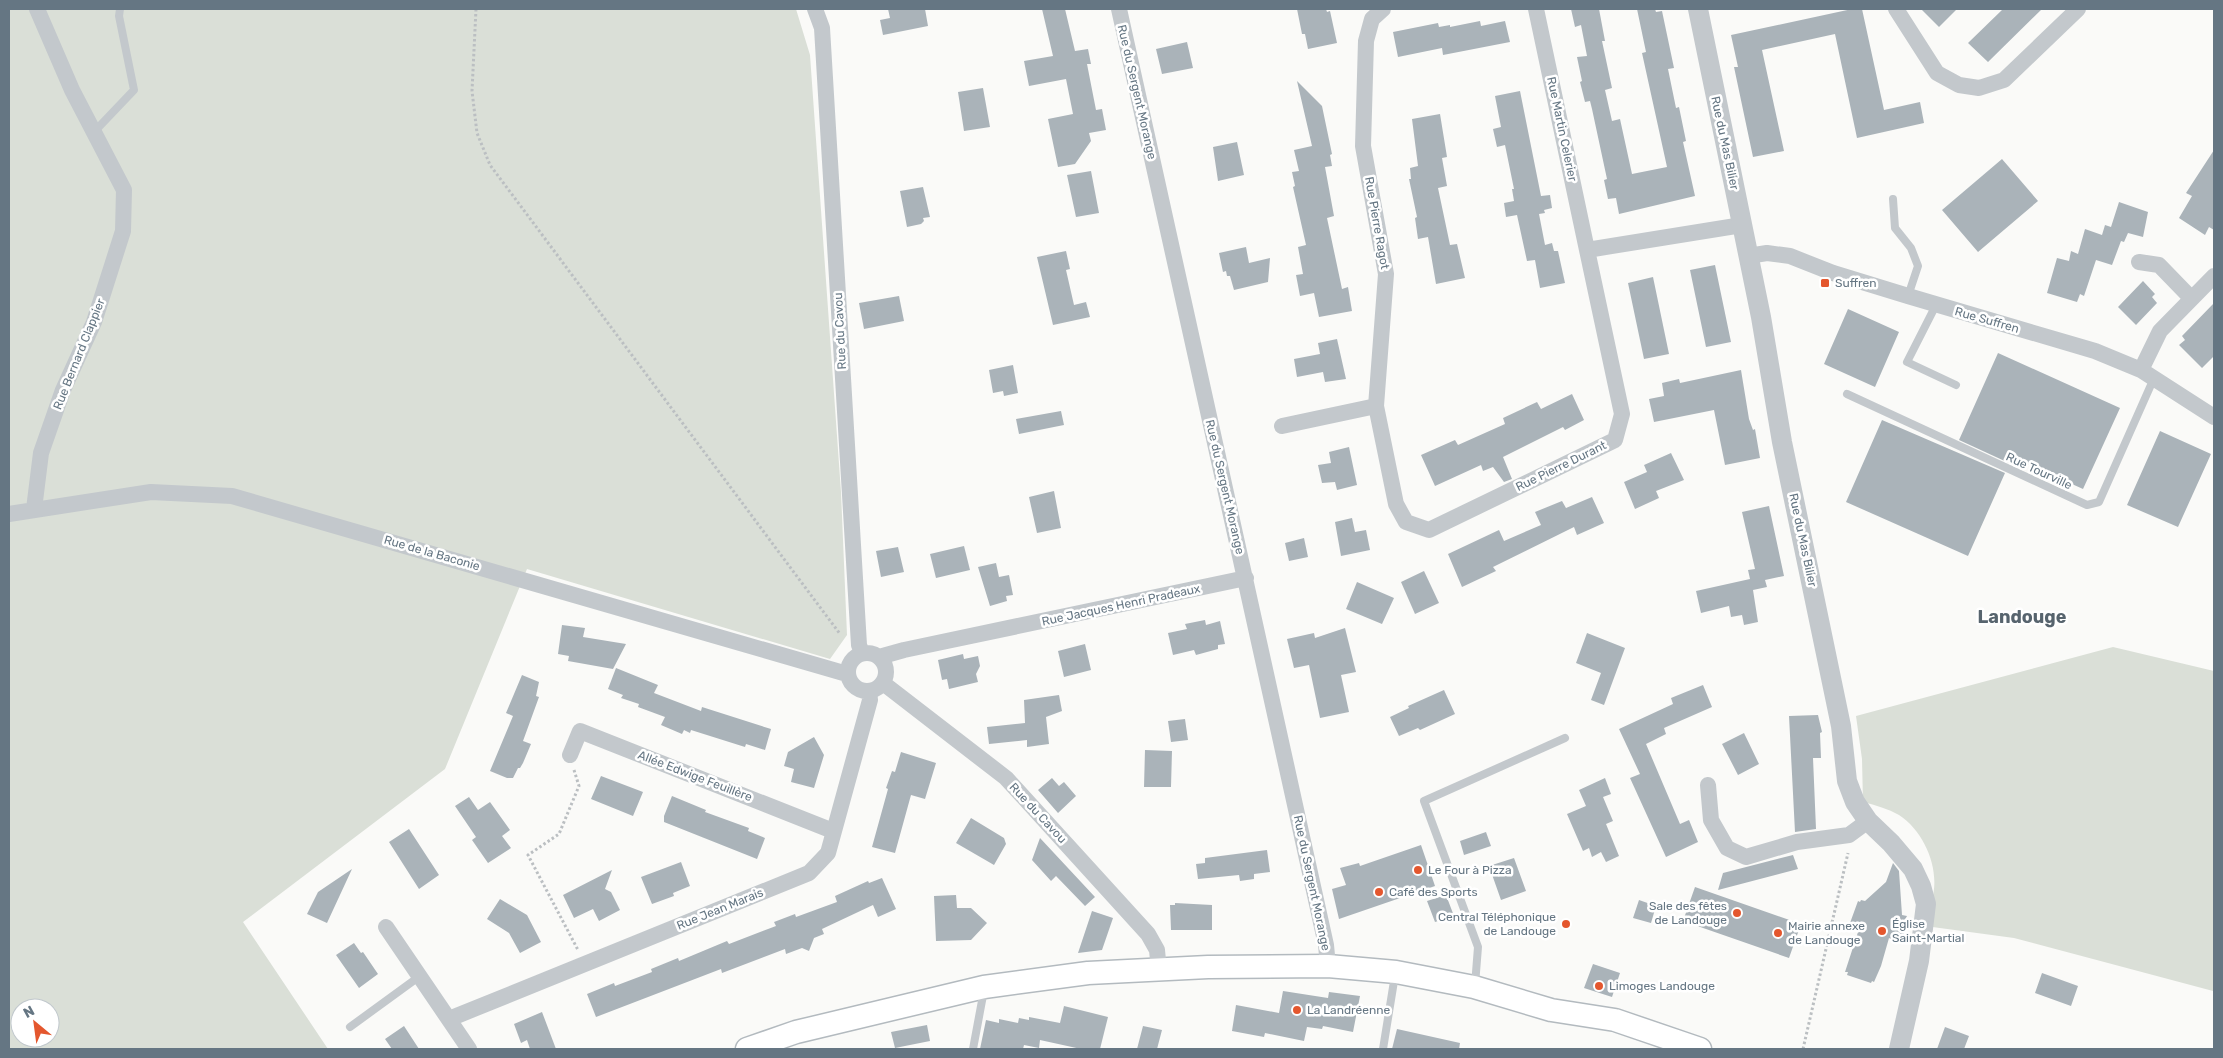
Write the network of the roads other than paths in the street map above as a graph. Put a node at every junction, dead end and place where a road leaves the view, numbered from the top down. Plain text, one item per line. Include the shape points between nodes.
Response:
1 (37, 9) edge
2 (120, 9) edge
3 (815, 9) edge
4 (1118, 9) edge
5 (1383, 9) edge
6 (1536, 9) edge
7 (1896, 9) edge
8 (2078, 9) edge
9 (1703, 10) edge
10 (94, 132) junction
11 (1893, 199) dead end
12 (1742, 225) junction
13 (1588, 250) junction
14 (1748, 256) junction
15 (2139, 262) dead end
16 (2214, 276) edge
17 (1908, 296) junction
18 (2191, 298) junction
19 (1936, 305) junction
20 (2148, 374) junction
21 (1956, 386) dead end
22 (1847, 394) dead end
23 (1376, 406) junction
24 (2214, 416) edge
25 (1282, 426) dead end
26 (34, 509) junction
27 (9, 514) edge
28 (1246, 578) junction
29 (859, 654) junction
30 (879, 657) junction
31 (847, 674) junction
32 (876, 687) junction
33 (1565, 738) dead end
34 (570, 755) road end
35 (1708, 785) dead end
36 (1868, 821) junction
37 (833, 831) junction
38 (386, 927) dead end
39 (1328, 966) junction
40 (1159, 971) junction
41 (1396, 972) junction
42 (420, 976) junction
43 (984, 987) junction
44 (1474, 987) junction
45 (449, 1019) junction
46 (350, 1028) dead end
47 (469, 1049) edge
48 (747, 1049) edge
49 (973, 1049) edge
50 (1383, 1049) edge
51 (1700, 1049) edge
52 (1899, 1049) edge

1 - 10 street, Rue Bernard Clappier
2 - 10 lane via 134,90
3 - 29 street, Rue du Cavou via 822,28
4 - 28 street, Rue du Sergent Morange
5 - 23 street, Rue Pierre Ragot via 1372,18 1366,41 1363,146 1386,274
6 - 13 street, Rue Martin Celerier
7 - 8 street via 1937,73 1959,86 1980,88 2004,80
9 - 12 street, Rue du Mas Bilier
10 - 26 street, Rue Bernard Clappier via 124,190 123,231 94,322 63,390 41,453
11 - 17 lane via 1895,228 1911,248 1918,266
12 - 13 street
12 - 14 street, Rue du Mas Bilier
13 - 23 street, Rue Pierre Durant via 1622,414 1615,440 1429,530 1406,522 1396,504
14 - 17 street, Rue Suffren via 1767,253 1790,256
14 - 36 street, Rue du Mas Bilier via 1782,442 1841,726 1847,781 1855,802
15 - 18 street via 2159,265
16 - 18 street
17 - 19 street, Rue Suffren
18 - 20 street via 2160,331
19 - 20 street, Rue Suffren via 2094,351
19 - 21 lane via 1907,362
20 - 22 lane, Rue Tourville via 2099,502 2087,505
20 - 24 street, Rue Suffren
23 - 25 street
26 - 27 street, Rue de la Baconie
26 - 31 street, Rue de la Baconie via 151,492 232,496
28 - 30 street, Rue Jacques Henri Pradeaux
28 - 39 street, Rue du Sergent Morange
29 - 30 street
29 - 31 street via 849,664
30 - 32 street via 885,666 885,677
31 - 32 street via 852,686 858,689
32 - 37 street, Rue Jean Marais
32 - 40 street, Rue du Cavou via 1006,778 1148,934 1157,950
33 - 44 lane via 1424,801 1478,947
34 - 37 street, Allée Edwige Feuillère via 580,732
35 - 36 street via 1711,820 1727,848 1746,857 1797,842 1849,835
36 - 52 street, Rue du Mas Bilier via 1913,869 1922,886 1926,904 1919,961
37 - 45 street, Rue Jean Marais via 828,853 809,873
38 - 42 street
39 - 40 main road via 1208,967
39 - 41 main road
40 - 43 main road via 1088,973
41 - 44 main road
41 - 50 lane
42 - 45 street
42 - 46 lane
43 - 48 main road via 796,1032
43 - 49 lane
44 - 51 main road via 1552,1010 1616,1020
45 - 47 street

